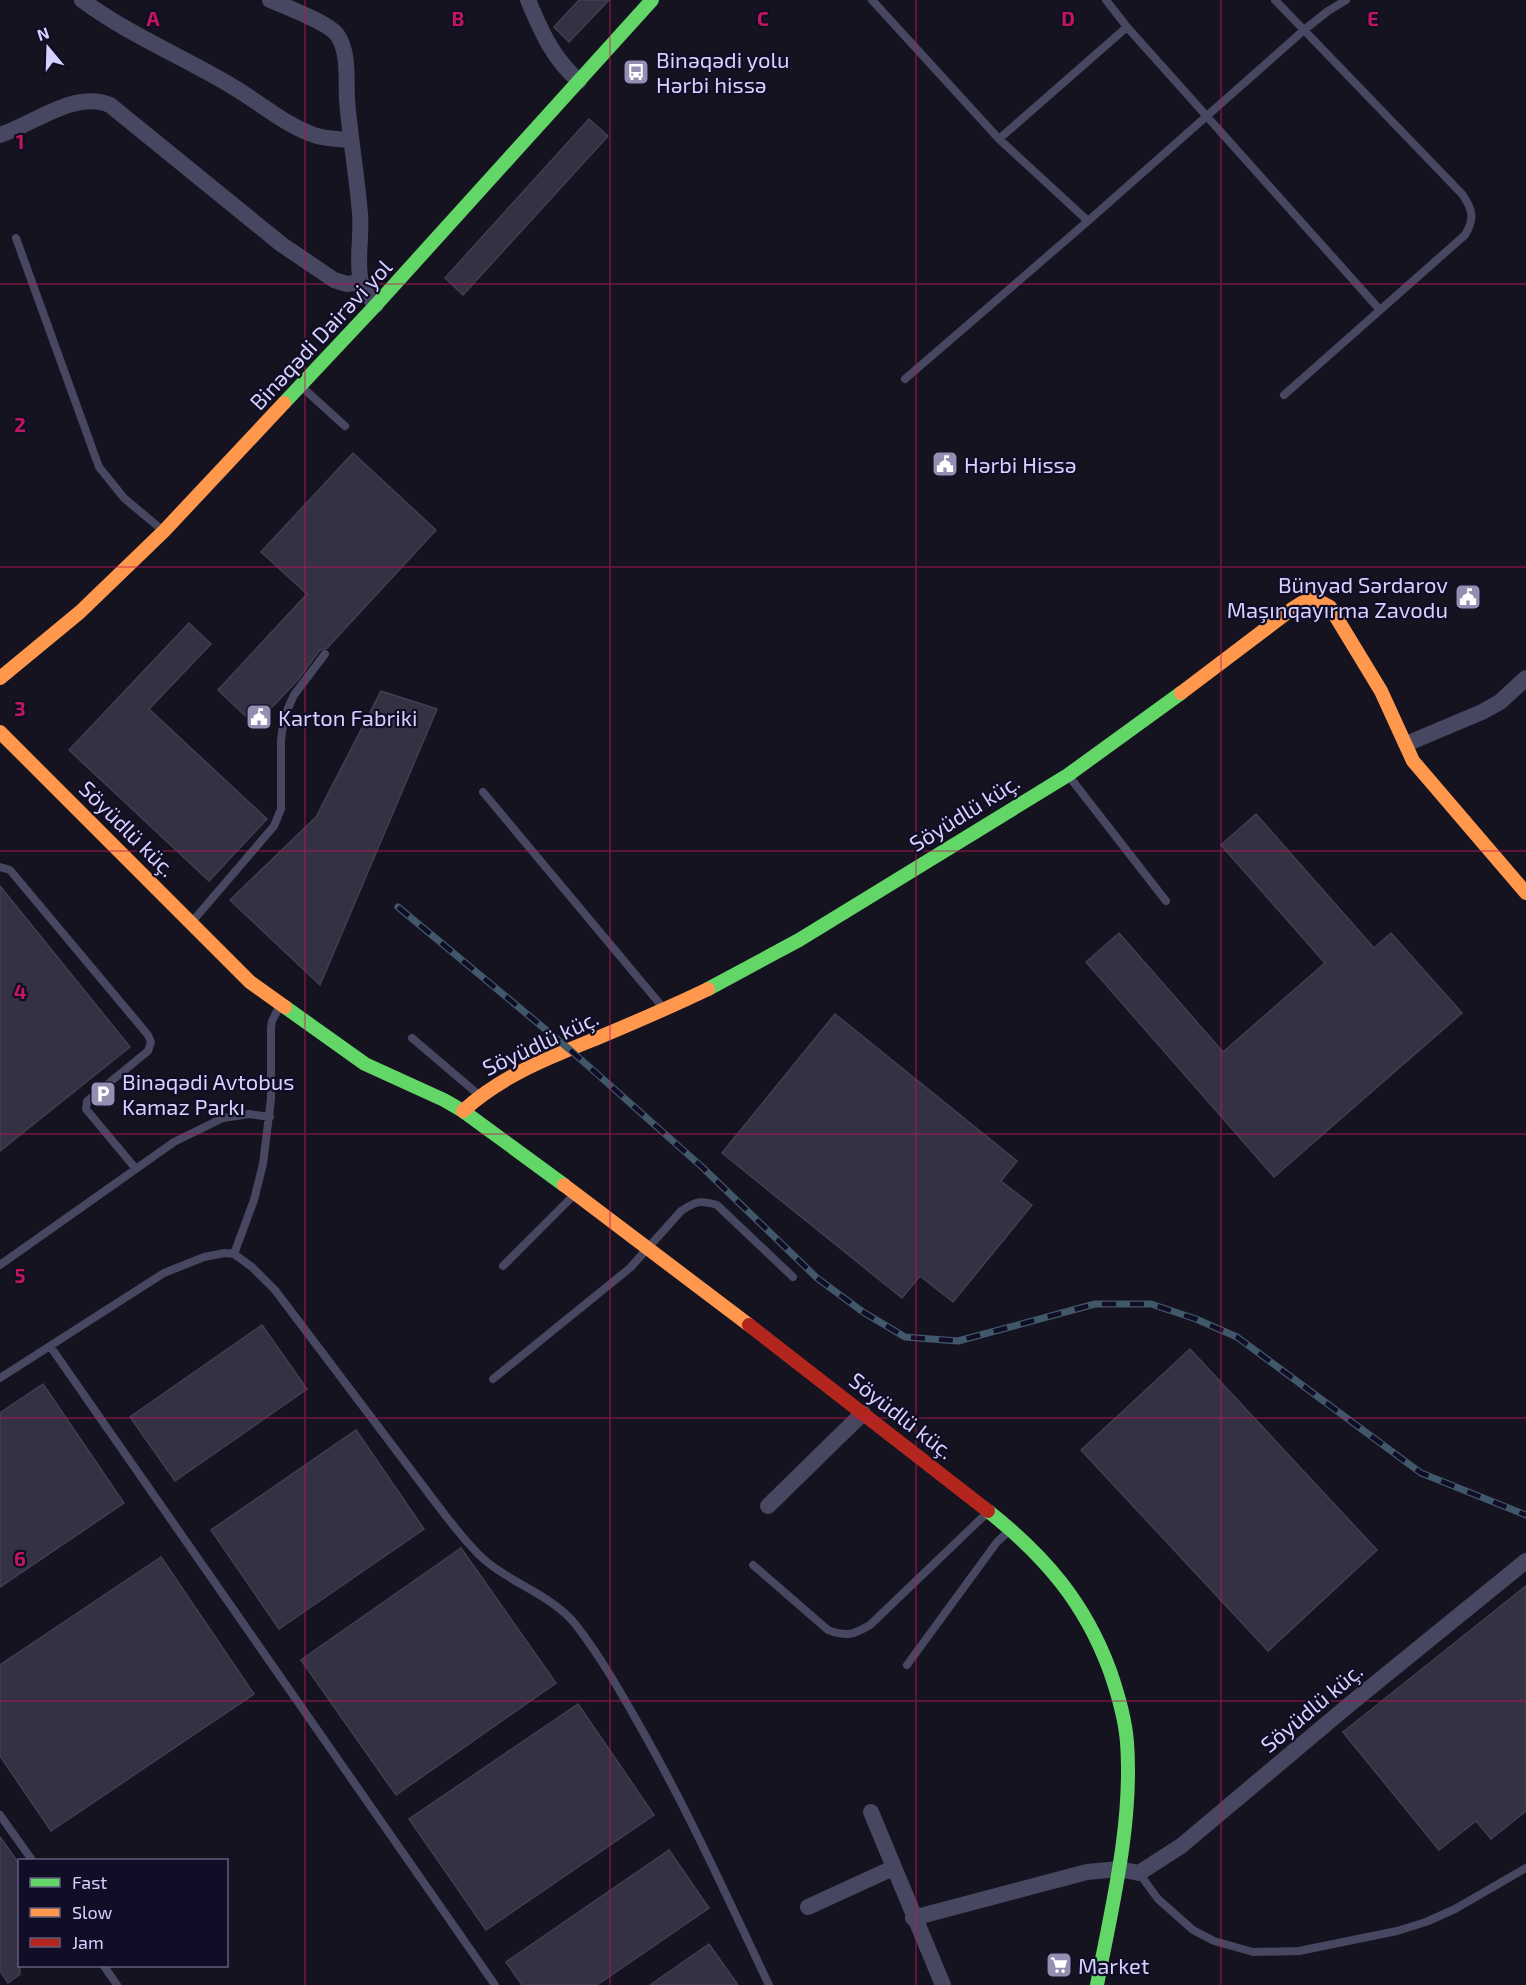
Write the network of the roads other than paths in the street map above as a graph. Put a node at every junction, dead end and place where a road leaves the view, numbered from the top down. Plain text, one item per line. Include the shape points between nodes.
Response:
1 (82, 0) edge
2 (270, 0) edge
3 (652, 0) edge
4 (872, 0) edge
5 (1106, 0) edge
6 (1275, 0) edge
7 (1346, 0) edge
8 (533, 2) edge
9 (1127, 27) junction
10 (1304, 30) junction
11 (579, 81) junction
12 (1205, 116) junction
13 (0, 135) edge
14 (999, 139) junction
15 (350, 140) junction
16 (1088, 221) junction
17 (16, 237) dead end
18 (361, 282) junction
19 (376, 304) junction
20 (1380, 310) junction
21 (905, 379) dead end
22 (300, 386) junction
23 (1284, 394) dead end
24 (345, 426) dead end
25 (164, 531) junction
26 (325, 654) dead end
27 (0, 678) edge
28 (1526, 678) edge
29 (0, 732) edge
30 (1406, 744) junction
31 (1068, 775) junction
32 (483, 792) dead end
33 (0, 867) edge
34 (1526, 893) edge
35 (1166, 902) dead end
36 (190, 923) junction
37 (280, 1005) junction
38 (665, 1010) junction
39 (412, 1038) dead end
40 (479, 1096) junction
41 (463, 1112) junction
42 (270, 1117) junction
43 (136, 1169) junction
44 (575, 1194) junction
45 (648, 1248) junction
46 (234, 1254) junction
47 (0, 1265) edge
48 (503, 1266) dead end
49 (793, 1277) dead end
50 (50, 1346) junction
51 (0, 1378) edge
52 (493, 1379) dead end
53 (863, 1413) junction
54 (768, 1506) dead end
55 (989, 1512) junction
56 (1010, 1530) junction
57 (1526, 1561) edge
58 (753, 1565) dead end
59 (907, 1665) dead end
60 (870, 1812) dead end
61 (0, 1815) edge
62 (31, 1859) edge
63 (893, 1868) junction
64 (1526, 1868) edge
65 (1119, 1869) junction
66 (1139, 1873) junction
67 (808, 1907) dead end
68 (914, 1918) junction
69 (105, 1967) edge
70 (117, 1985) edge
71 (495, 1985) edge
72 (768, 1985) edge
73 (943, 1985) edge
74 (1097, 1985) edge

1 - 15 street via 294,125 313,134
2 - 15 street via 326,25 338,35 344,50
3 - 11 street, Binəqədi Dairəvi yol
4 - 14 lane
5 - 9 lane
6 - 10 lane
7 - 10 lane
8 - 11 street via 553,53
9 - 12 lane
9 - 14 lane
10 - 12 lane
10 - 20 lane via 1471,207 1472,224 1465,235
11 - 19 street, Binəqədi Dairəvi yol
12 - 16 lane
12 - 20 lane
13 - 18 street via 67,106 98,100 110,105 281,244 334,280 347,284
14 - 16 lane
15 - 18 street via 360,214
16 - 21 lane
17 - 25 lane via 99,467 124,498
18 - 19 street
19 - 22 street, Binəqədi Dairəvi yol
20 - 23 lane
22 - 24 lane
22 - 25 street, Binəqədi Dairəvi yol
25 - 27 street, Binəqədi Dairəvi yol via 80,612
26 - 36 lane via 294,695 284,717 281,809 274,826
28 - 30 street via 1500,702 1482,712
29 - 36 street, Söyüdlü küç.
30 - 31 street, Söyüdlü küç. via 1381,692 1330,607 1308,599
30 - 34 street, Söyüdlü küç. via 1413,761
31 - 35 lane
31 - 38 street, Söyüdlü küç. via 799,940
32 - 38 lane
33 - 43 lane via 10,870 148,1035 148,1051 85,1106
36 - 37 street, Söyüdlü küç. via 250,982
37 - 41 street, Söyüdlü küç. via 365,1064
37 - 42 lane via 271,1028
38 - 40 street, Söyüdlü küç. via 538,1062
39 - 40 lane
40 - 41 street, Söyüdlü küç.
41 - 44 street, Söyüdlü küç.
42 - 43 lane via 249,1114 223,1118 174,1142
42 - 46 lane via 254,1200
43 - 47 lane
44 - 45 street, Söyüdlü küç.
44 - 48 lane
45 - 49 lane via 681,1211 702,1201 717,1205
45 - 52 lane via 630,1268
45 - 53 street, Söyüdlü küç.
46 - 50 lane via 204,1257 164,1273
46 - 72 lane via 274,1290 474,1549 574,1623 617,1686 663,1767
50 - 51 lane
50 - 71 lane
53 - 54 street
53 - 55 street, Söyüdlü küç.
55 - 56 street, Söyüdlü küç.
55 - 58 lane via 870,1625 855,1634 840,1635 828,1630
56 - 59 lane via 997,1542
56 - 65 street, Söyüdlü küç. via 1055,1574 1082,1611 1114,1683 1123,1715 1128,1763
57 - 66 street, Söyüdlü küç. via 1181,1846
60 - 63 street
61 - 62 lane
63 - 67 street
63 - 68 street
64 - 66 lane via 1455,1909 1397,1931 1299,1951 1254,1952 1214,1941 1193,1930 1158,1899
65 - 66 street
65 - 68 street via 1062,1877
65 - 74 street, Söyüdlü küç.
68 - 73 street
69 - 70 lane

